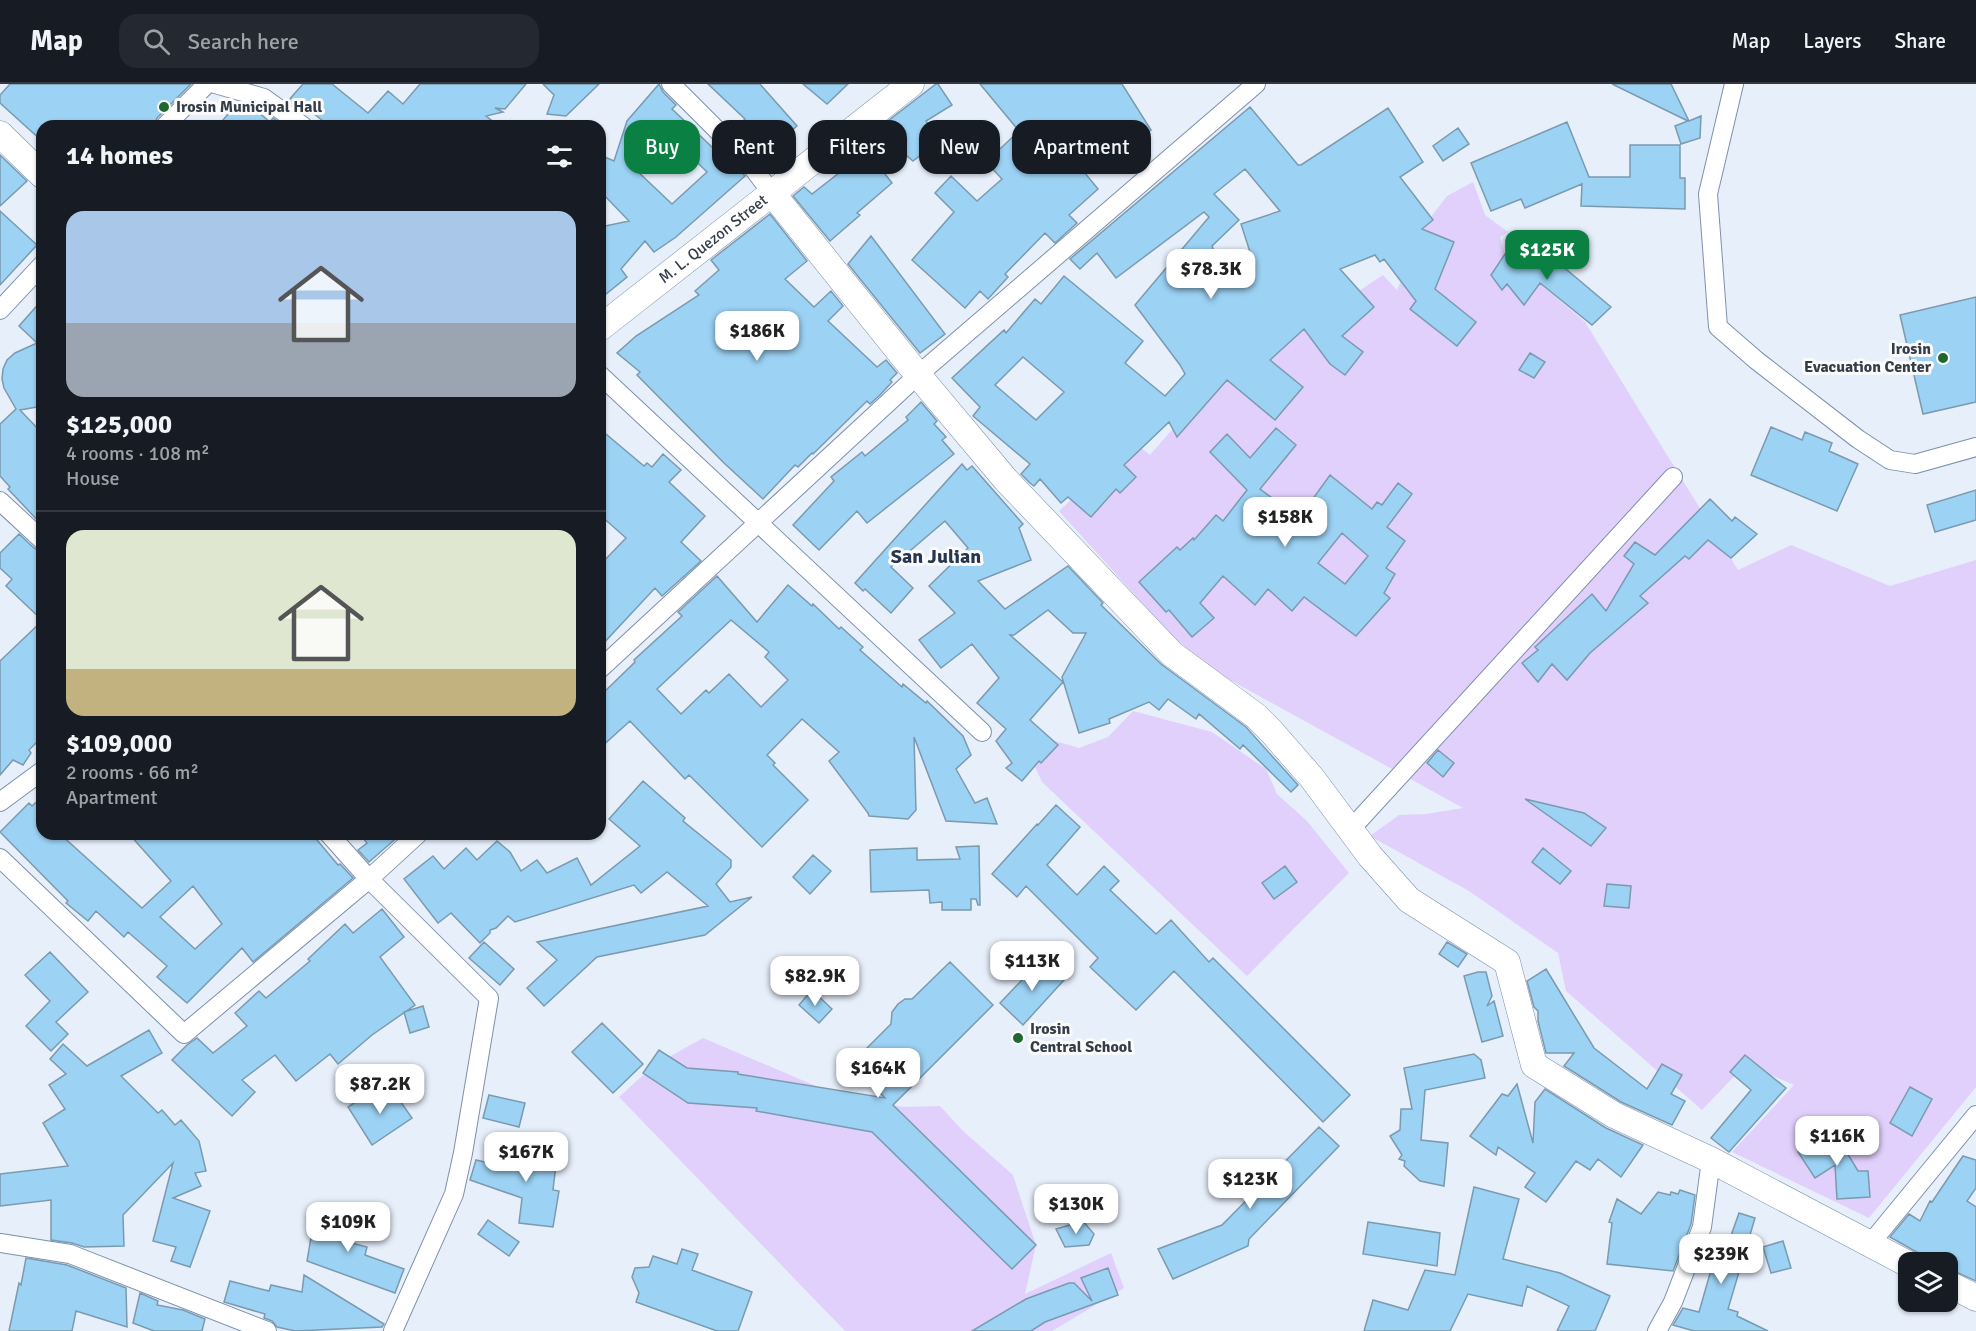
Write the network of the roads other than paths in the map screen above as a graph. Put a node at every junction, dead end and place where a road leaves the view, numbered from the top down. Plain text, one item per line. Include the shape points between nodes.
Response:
1 (207, 84) edge
2 (215, 84) edge
3 (251, 84) edge
4 (671, 84) edge
5 (911, 84) edge
6 (1256, 84) edge
7 (1734, 84) edge
8 (264, 98) junction
9 (171, 120) edge
10 (295, 120) edge
11 (0, 134) edge
12 (36, 169) edge
13 (771, 192) junction
14 (36, 271) edge
15 (0, 310) edge
16 (606, 323) edge
17 (918, 375) junction
18 (606, 381) edge
19 (1976, 447) edge
20 (1673, 477) dead end
21 (0, 501) edge
22 (756, 523) junction
23 (36, 534) edge
24 (606, 663) edge
25 (982, 732) dead end
26 (36, 775) edge
27 (0, 802) edge
28 (1350, 830) junction
29 (334, 840) edge
30 (411, 840) edge
31 (0, 858) edge
32 (369, 879) junction
33 (1976, 1115) edge
34 (1711, 1161) junction
35 (0, 1244) edge
36 (1870, 1245) junction
37 (1898, 1259) edge
38 (1958, 1289) edge
39 (1976, 1298) edge
40 (267, 1331) edge
41 (393, 1331) edge
42 (1657, 1331) edge

1 - 9 street
2 - 8 street
3 - 8 street
4 - 13 street via 747,160
5 - 13 street, M. L. Quezon Street
6 - 17 street
7 - 19 street via 1708,194 1718,327 1890,460 1915,464
8 - 10 street
11 - 12 street
13 - 16 street, M. L. Quezon Street
13 - 17 street
14 - 15 street
17 - 22 street
17 - 28 street via 1006,480 1172,654 1271,730
18 - 22 street
20 - 28 street
21 - 23 street
22 - 24 street
22 - 25 street
26 - 27 street
28 - 34 street via 1409,900 1508,962 1534,1065 1614,1115
29 - 32 street
30 - 32 street
31 - 32 street via 184,1034
32 - 41 street via 489,998 454,1194
33 - 36 street
34 - 36 street
34 - 42 street via 1702,1227 1673,1302
35 - 40 street via 70,1254
36 - 37 street
38 - 39 street

